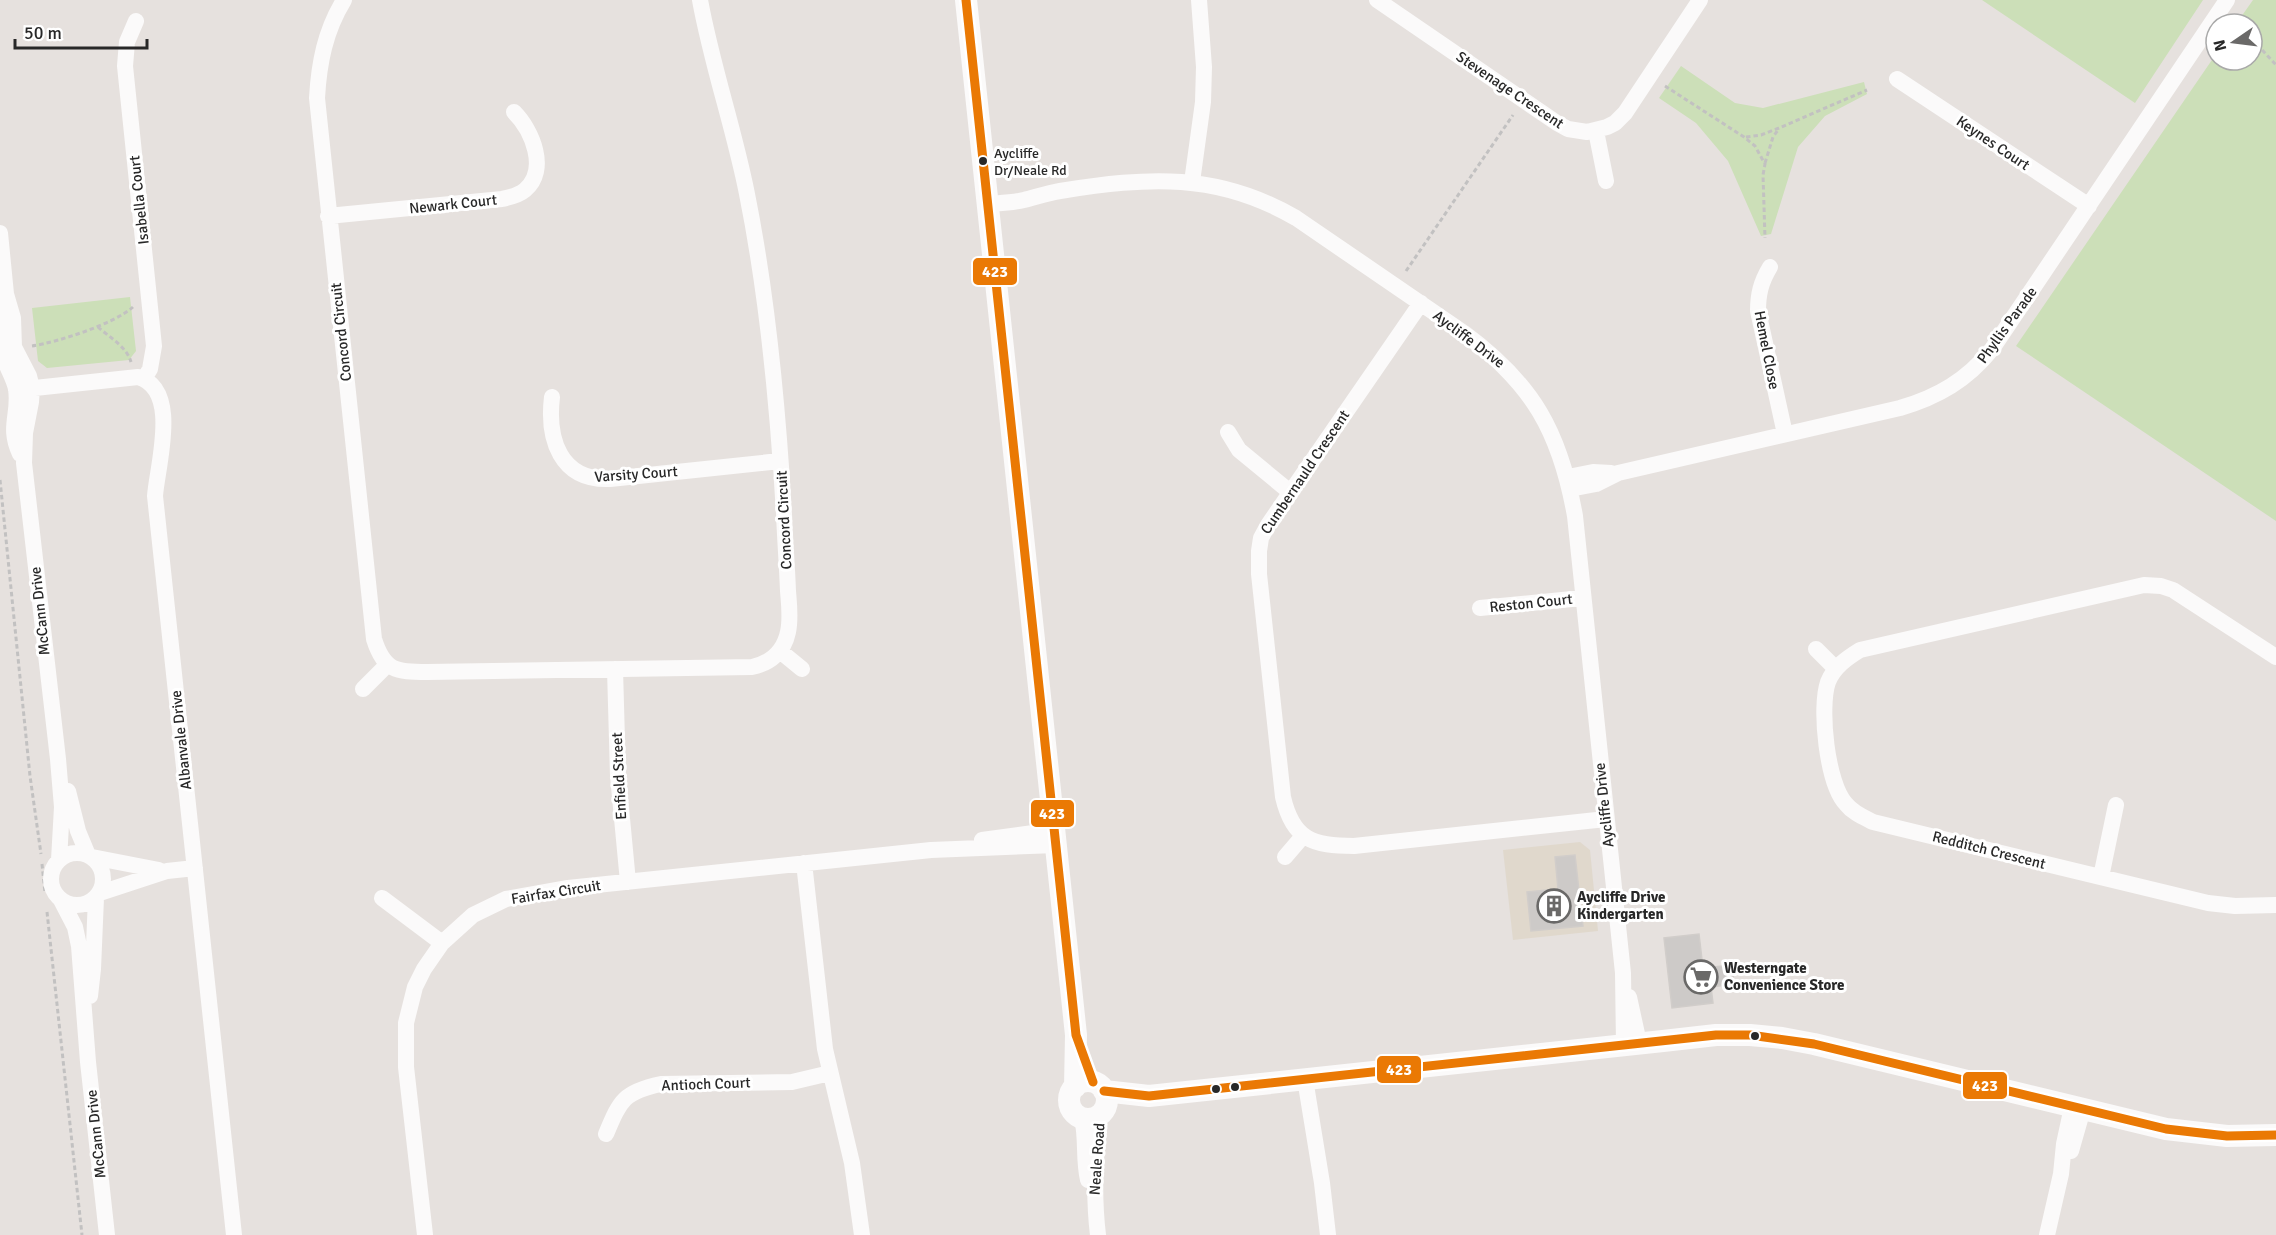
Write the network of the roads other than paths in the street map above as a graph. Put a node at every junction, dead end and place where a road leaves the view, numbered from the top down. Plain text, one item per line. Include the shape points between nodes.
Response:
1 (344, 0) edge
2 (700, 0) edge
3 (966, 0) edge
4 (1199, 0) edge
5 (1377, 0) edge
6 (1700, 0) edge
7 (2228, 0) edge
8 (136, 21) dead end
9 (1897, 79) dead end
10 (514, 112) dead end
11 (1596, 131) junction
12 (1606, 181) dead end
13 (1192, 182) junction
14 (987, 198) junction
15 (2089, 207) junction
16 (328, 216) junction
17 (0, 233) edge
18 (1770, 267) dead end
19 (6, 294) junction
20 (1420, 303) junction
21 (139, 378) junction
22 (24, 389) junction
23 (552, 396) dead end
24 (1228, 432) dead end
25 (1785, 434) junction
26 (780, 462) junction
27 (1569, 483) junction
28 (1290, 492) junction
29 (1582, 598) junction
30 (1480, 608) dead end
31 (1816, 649) dead end
32 (780, 651) junction
33 (2276, 657) edge
34 (387, 665) junction
35 (615, 669) junction
36 (802, 669) dead end
37 (1836, 669) junction
38 (363, 689) dead end
39 (58, 759) junction
40 (2116, 805) dead end
41 (1606, 819) junction
42 (1303, 836) junction
43 (1055, 838) junction
44 (90, 856) junction
45 (1284, 857) dead end
46 (59, 860) junction
47 (804, 863) junction
48 (195, 868) junction
49 (167, 871) junction
50 (2101, 878) junction
51 (628, 882) junction
52 (98, 896) junction
53 (382, 898) dead end
54 (61, 900) junction
55 (2276, 904) edge
56 (442, 943) junction
57 (86, 1033) junction
58 (1631, 1044) junction
59 (830, 1073) junction
60 (1311, 1079) junction
61 (1093, 1101) junction
62 (2078, 1108) junction
63 (606, 1134) dead end
64 (2276, 1136) edge
65 (107, 1235) edge
66 (234, 1235) edge
67 (425, 1235) edge
68 (862, 1235) edge
69 (1098, 1235) edge
70 (1328, 1235) edge
71 (2047, 1235) edge

1 - 16 street, Concord Circuit via 328,32 318,77
2 - 26 street, Concord Circuit via 711,57 738,149 754,231
3 - 14 street, Neale Road
4 - 13 street via 1203,102
5 - 11 street, Stevenage Crescent via 1557,123 1577,132
6 - 11 street via 1624,113 1615,123
7 - 15 street, Phyllis Parade
8 - 21 street, Isabella Court via 127,42 125,66 154,346 150,369
9 - 15 street, Keynes Court
10 - 16 street, Newark Court via 529,131 536,158 533,180 516,196
11 - 12 street
13 - 14 street, Aycliffe Drive via 1023,190
13 - 20 street, Aycliffe Drive via 1248,194 1273,204
14 - 43 street, Neale Road
15 - 25 street, Phyllis Parade via 1992,349 1965,378 1923,401
16 - 34 street, Concord Circuit via 374,639
17 - 19 street, McCann Drive
18 - 25 street, Hemel Close via 1761,283 1758,311
19 - 22 street, McCann Drive via 13,318 14,347 29,376
19 - 22 street, McCann Drive via 2,348
20 - 27 street, Aycliffe Drive via 1489,351 1524,387 1557,443
20 - 28 street, Cumbernauld Crescent
21 - 22 street
21 - 48 street, Albanvale Drive via 151,383 159,396 162,421 163,445 155,496
22 - 39 street, McCann Drive via 13,430 24,463
23 - 26 street, Varsity Court via 556,444 570,468 582,476 609,479
24 - 28 street via 1239,450
25 - 27 street, Phyllis Parade via 1618,473 1596,484
26 - 32 street, Concord Circuit via 790,621
27 - 29 street, Aycliffe Drive
28 - 42 street, Cumbernauld Crescent via 1261,538 1258,561 1283,797 1295,828
29 - 30 street, Reston Court
29 - 41 street, Aycliffe Drive
31 - 37 street
32 - 35 street via 764,664 752,667
32 - 36 street
33 - 37 street via 2173,590 2144,585 1860,650
34 - 35 street via 406,672
34 - 38 street
35 - 51 street, Enfield Street via 618,776
37 - 50 street, Redditch Crescent via 1828,681 1824,705 1830,774 1845,804 1858,815 1873,822
39 - 44 street, McCann Drive via 78,831
39 - 46 street, McCann Drive via 62,807
40 - 50 street
41 - 42 street via 1354,846 1327,845
41 - 58 street, Aycliffe Drive
42 - 45 street
43 - 47 street, Fairfax Circuit via 998,837 931,850
43 - 61 street, Neale Road via 1076,1035
44 - 46 street via 73,853
44 - 49 street
44 - 52 street via 102,870 103,886
46 - 54 street via 52,885
47 - 51 street, Fairfax Circuit
47 - 59 street
48 - 49 street
48 - 66 street, Albanvale Drive
49 - 52 street
50 - 55 street, Redditch Crescent via 2208,903
51 - 56 street, Fairfax Circuit via 506,899 474,915
52 - 54 street via 90,903 75,906
52 - 57 street, McCann Drive
53 - 56 street
54 - 57 street, McCann Drive via 75,927 79,946
56 - 67 street, Fairfax Circuit via 424,969 406,1023 406,1067
57 - 65 street, McCann Drive
58 - 60 street
58 - 62 street via 1716,1035 1782,1038
59 - 63 street, Antioch Court via 792,1082 661,1084 644,1088 624,1100
59 - 68 street via 852,1163
60 - 61 street
60 - 70 street
61 - 69 street, Neale Road via 1084,1159
62 - 64 street via 2195,1134
62 - 71 street via 2064,1144

